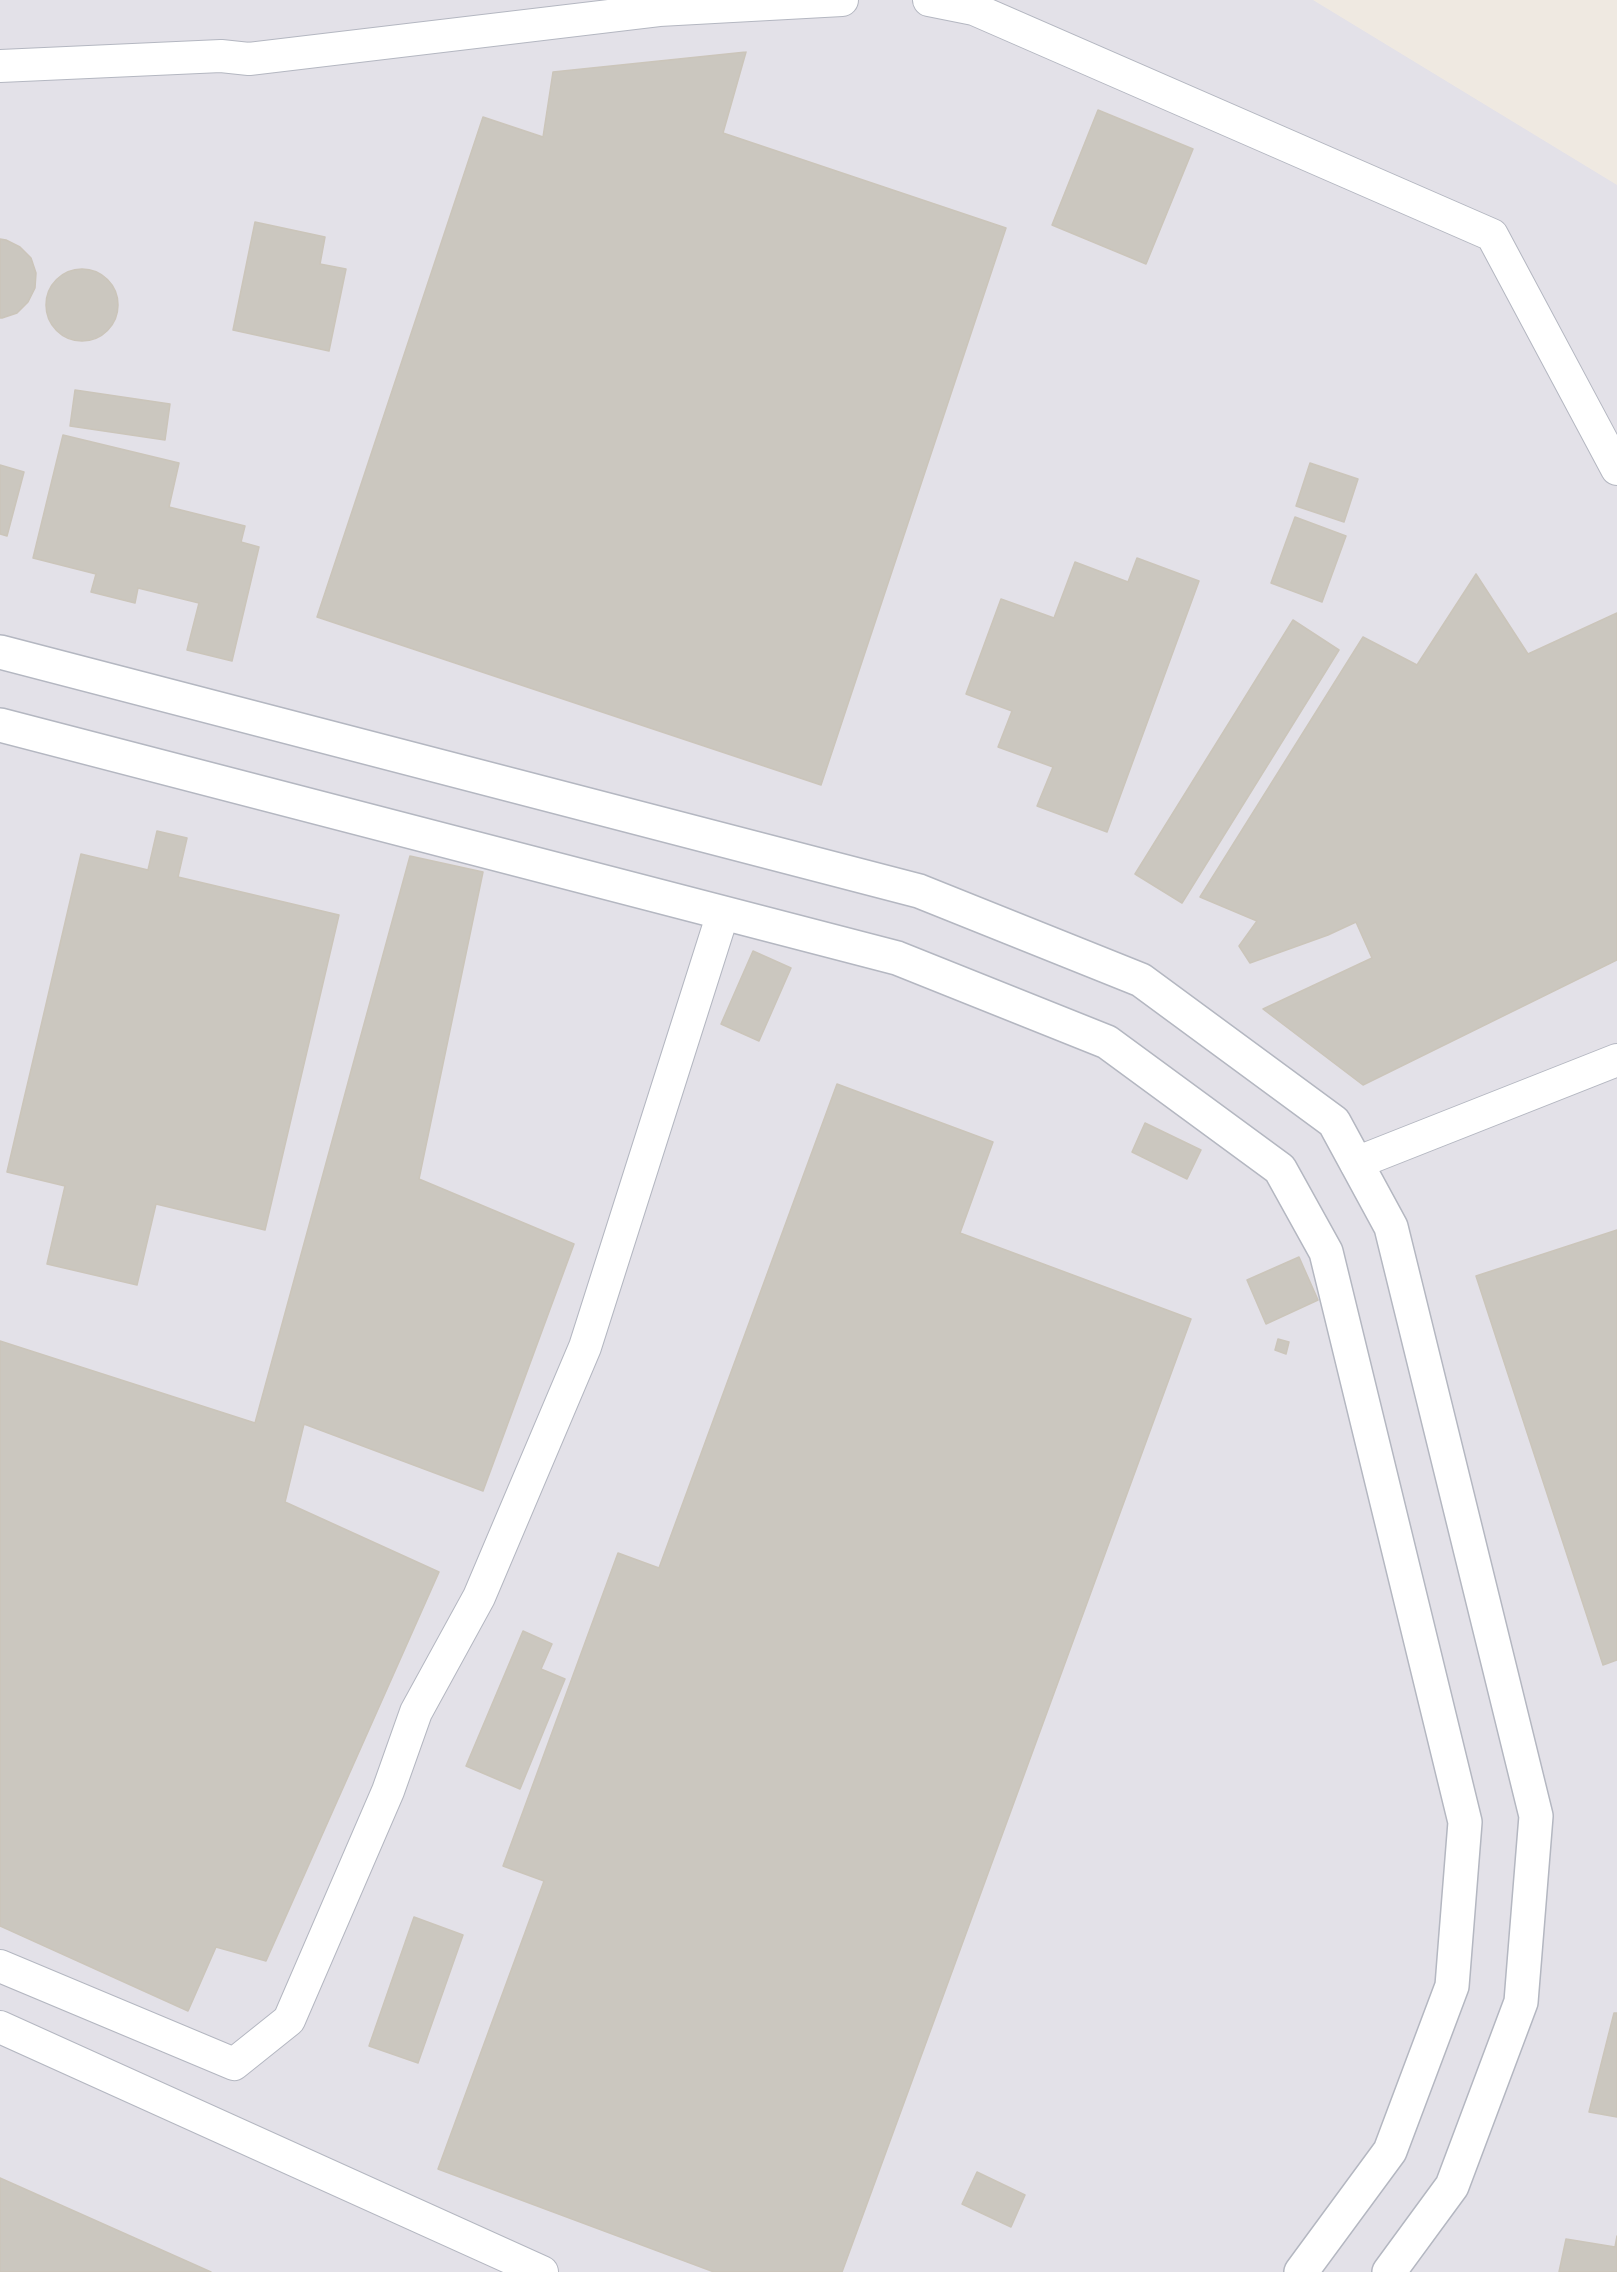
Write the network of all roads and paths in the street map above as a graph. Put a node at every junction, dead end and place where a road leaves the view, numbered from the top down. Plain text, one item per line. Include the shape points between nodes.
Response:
1 (842, 0) edge
2 (929, 0) edge
3 (0, 66) edge
4 (1617, 469) edge
5 (0, 652) edge
6 (0, 725) edge
7 (723, 913) junction
8 (1617, 1060) edge
9 (1356, 1163) junction
10 (0, 1966) edge
11 (0, 2027) edge
12 (542, 2272) edge
13 (1301, 2272) edge
14 (1389, 2272) edge

1 - 3 street via 659,10 249,59 221,56
2 - 4 street via 974,9 1492,235
5 - 9 street via 919,891 1141,981 1334,1122
6 - 7 street
7 - 10 street via 585,1347 479,1597 416,1712 388,1791 289,2020 234,2064
7 - 13 street via 897,958 1107,1042 1280,1169 1326,1252 1465,1822 1452,1986 1390,2151
8 - 9 street
9 - 14 street via 1391,1227 1536,1816 1521,2002 1452,2186
11 - 12 street

